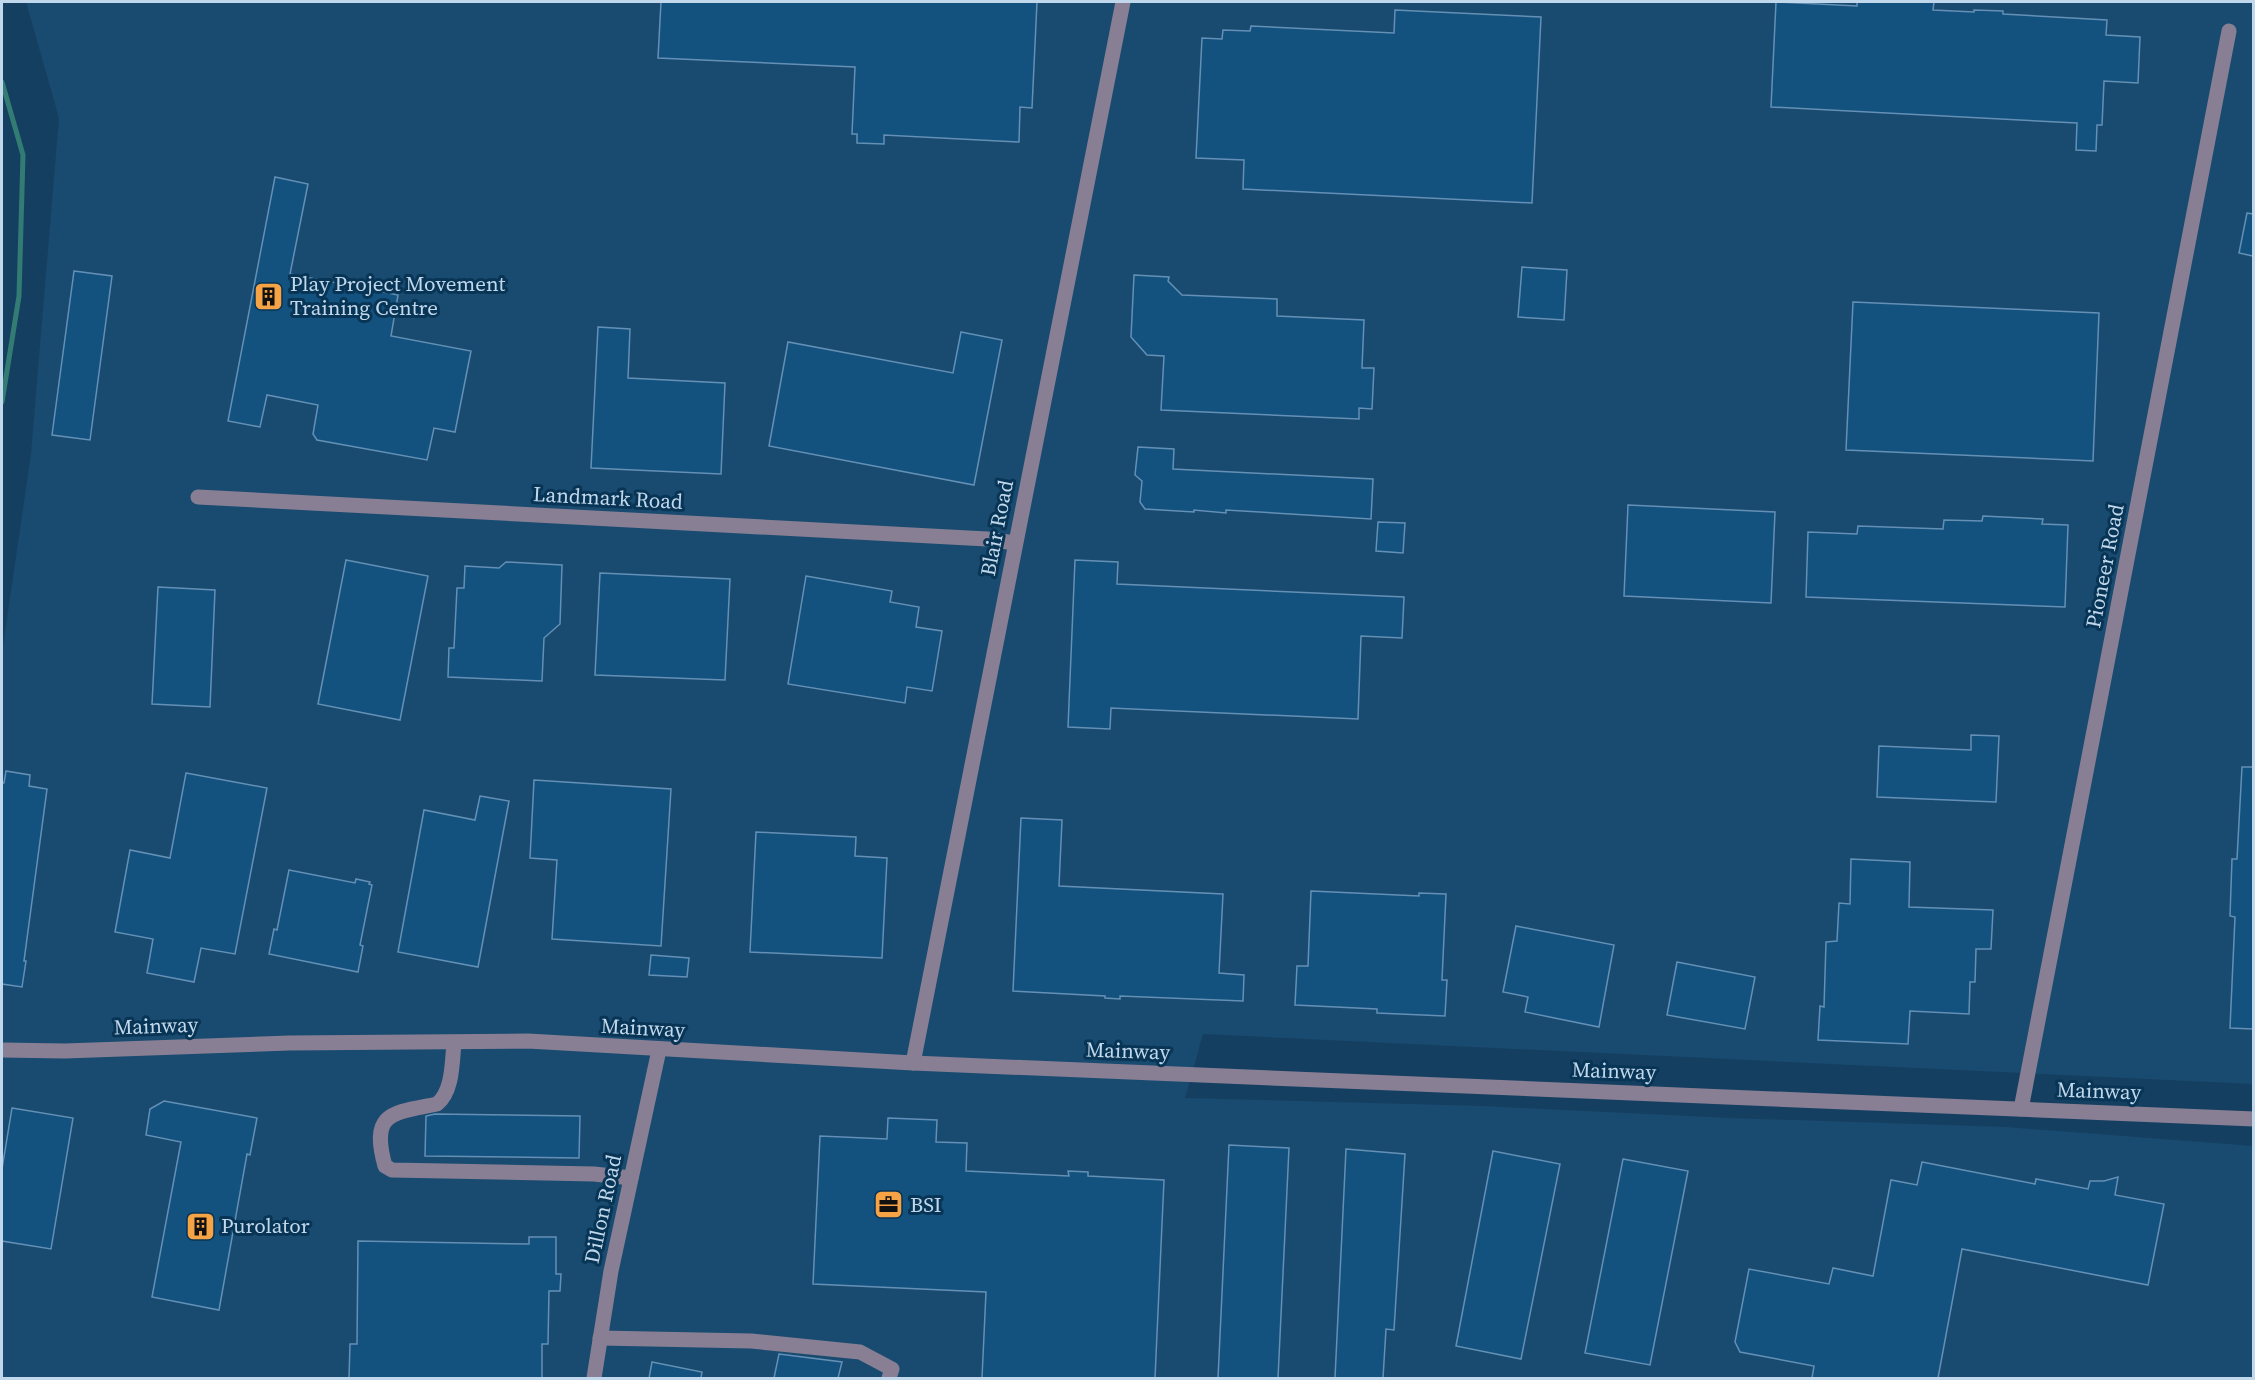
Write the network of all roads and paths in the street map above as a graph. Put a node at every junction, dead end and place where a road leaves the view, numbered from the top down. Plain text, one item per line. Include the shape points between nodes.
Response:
1 (1123, 2) edge
2 (2229, 31) dead end
3 (198, 497) dead end
4 (1015, 543) junction
5 (454, 1043) junction
6 (2, 1050) edge
7 (659, 1050) junction
8 (913, 1063) junction
9 (2021, 1109) junction
10 (2253, 1119) edge
11 (631, 1178) junction
12 (600, 1338) junction
13 (594, 1378) edge
14 (889, 1378) edge

1 - 4 street, Blair Road
2 - 9 street, Pioneer Road
3 - 4 street, Landmark Road
4 - 8 street, Blair Road
5 - 6 street, Mainway
5 - 7 street, Mainway via 528,1041
5 - 11 street via 450,1078 441,1100 399,1112 384,1123 379,1134 385,1166 392,1170
7 - 8 street, Mainway
7 - 11 street, Dillon Road
8 - 9 street, Mainway
9 - 10 street, Mainway
11 - 12 street, Dillon Road
12 - 13 street, Dillon Road
12 - 14 street via 752,1341 860,1352 892,1369

